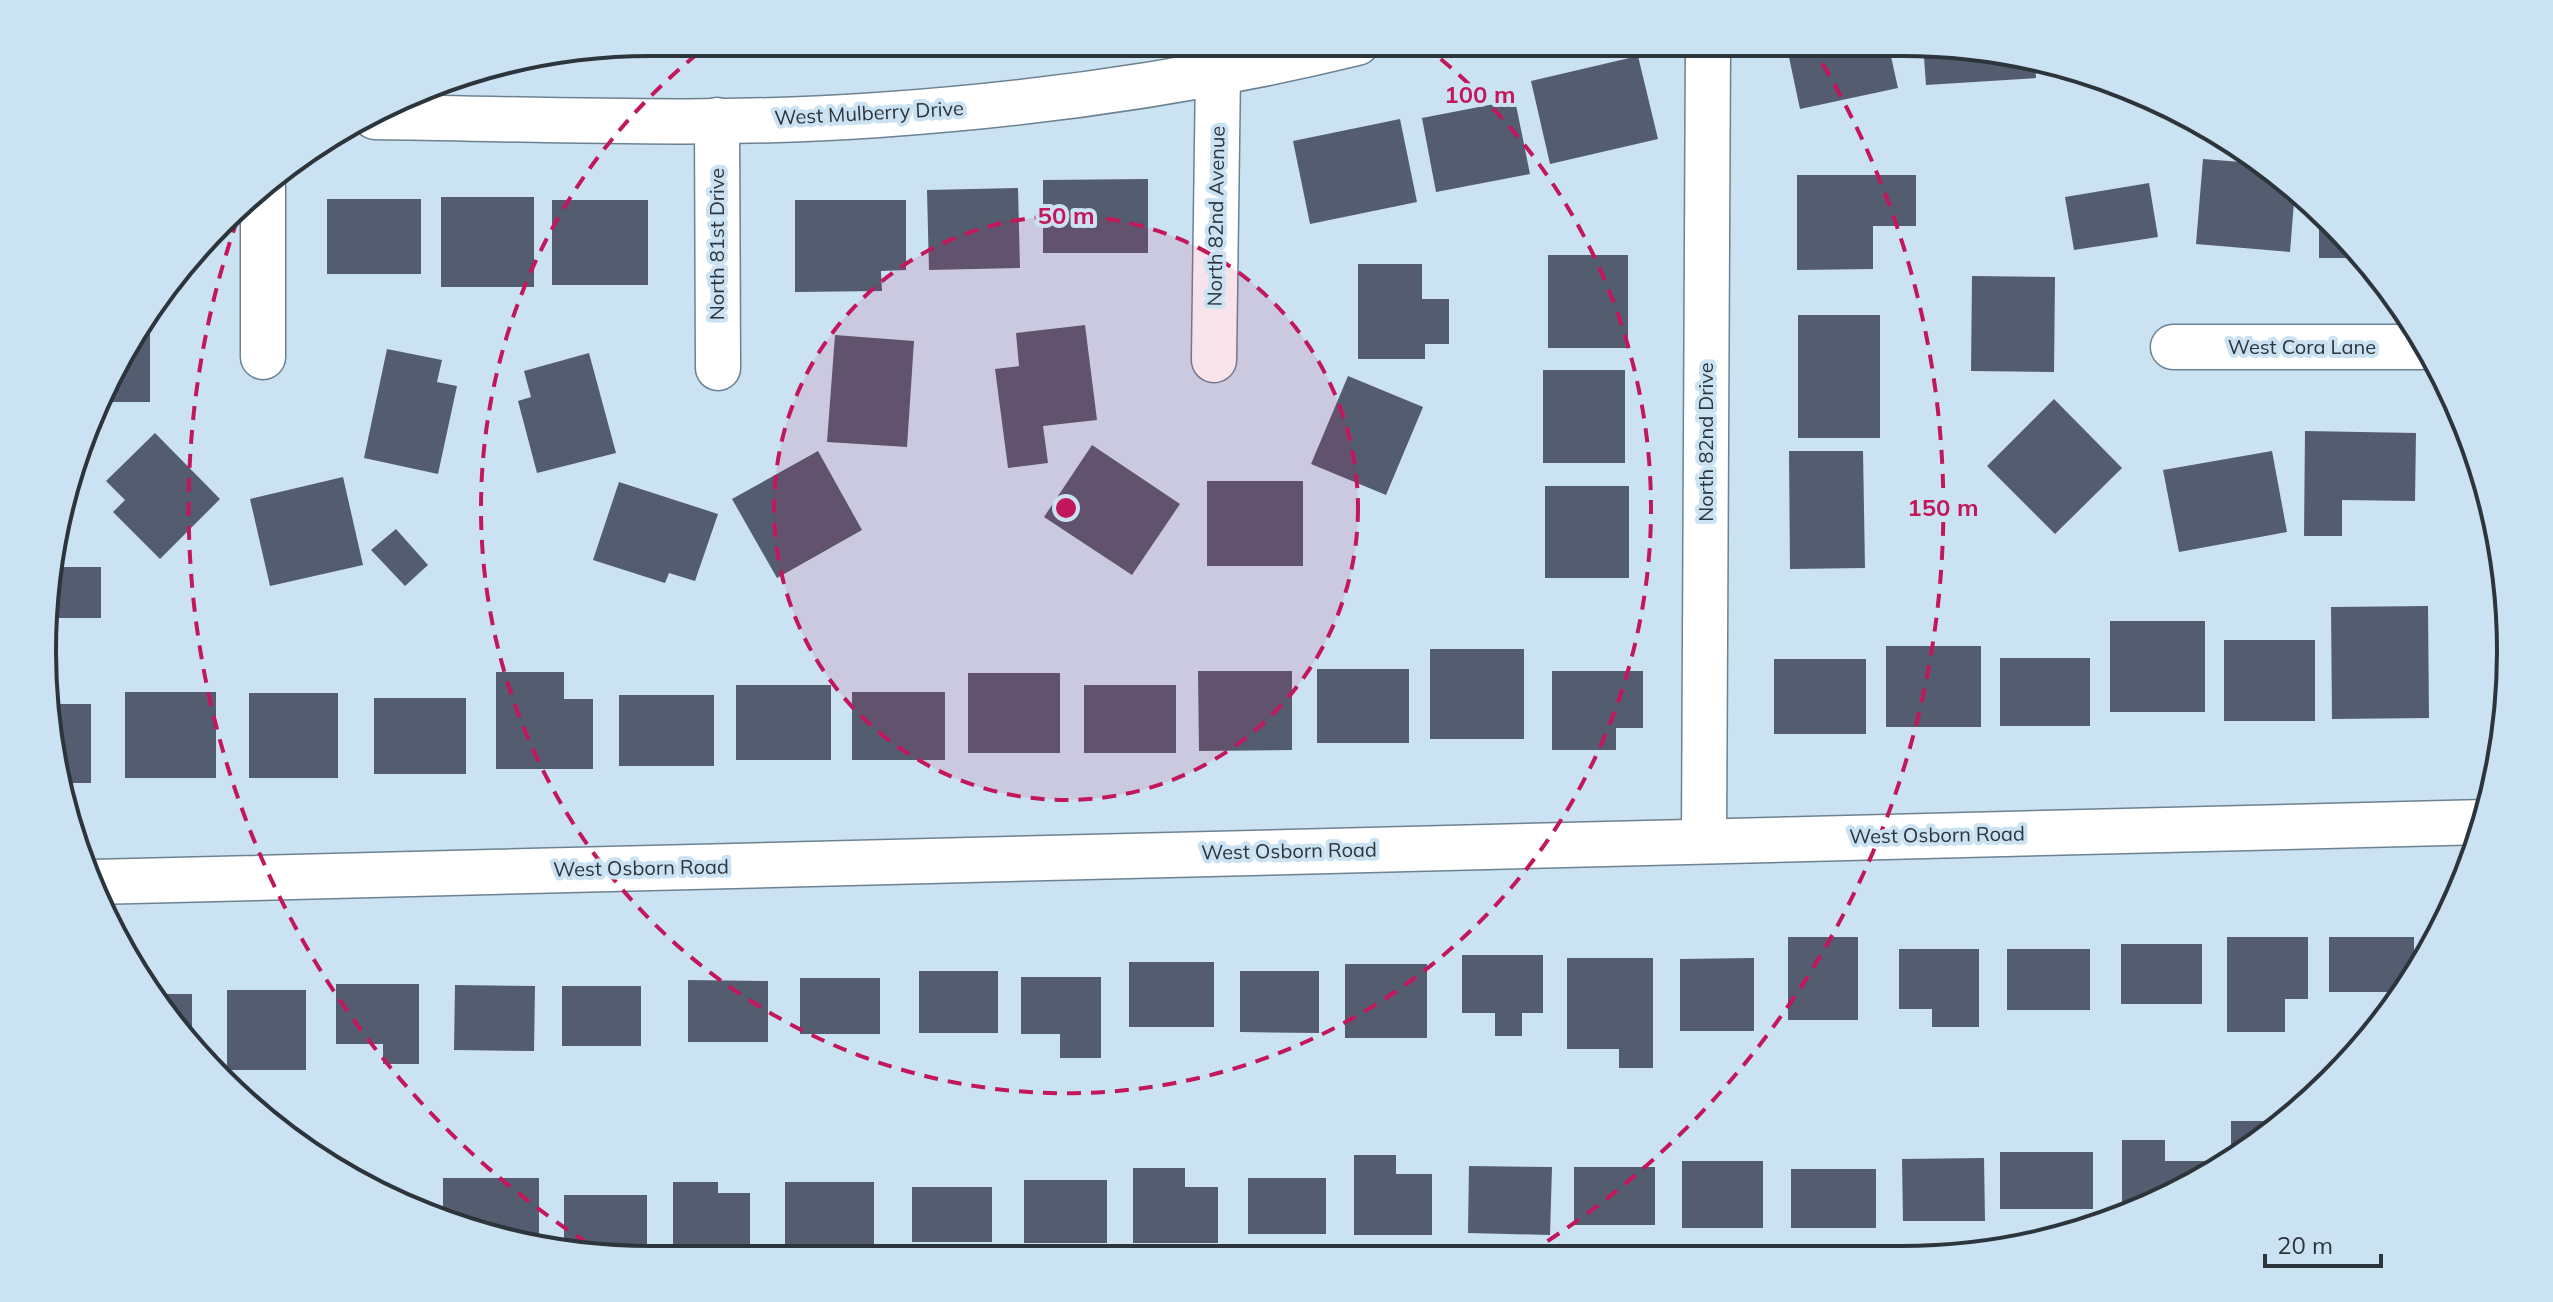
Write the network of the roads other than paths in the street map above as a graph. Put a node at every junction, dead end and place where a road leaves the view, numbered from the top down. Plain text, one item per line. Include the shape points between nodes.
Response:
1 (1305, 56) edge
2 (1708, 56) edge
3 (1218, 72) junction
4 (388, 117) edge
5 (717, 120) junction
6 (263, 201) edge
7 (2173, 347) dead end
8 (2413, 347) edge
9 (263, 357) dead end
10 (1214, 360) dead end
11 (718, 368) dead end
12 (2471, 822) edge
13 (1704, 841) junction
14 (102, 882) edge

1 - 3 street, West Mulberry Drive
2 - 13 street, North 82nd Drive
3 - 5 street, West Mulberry Drive via 961,108
3 - 10 street, North 82nd Avenue
4 - 5 street, West Mulberry Drive
5 - 11 street, North 81st Drive
6 - 9 street
7 - 8 street, West Cora Lane
12 - 13 street, West Osborn Road
13 - 14 street, West Osborn Road

